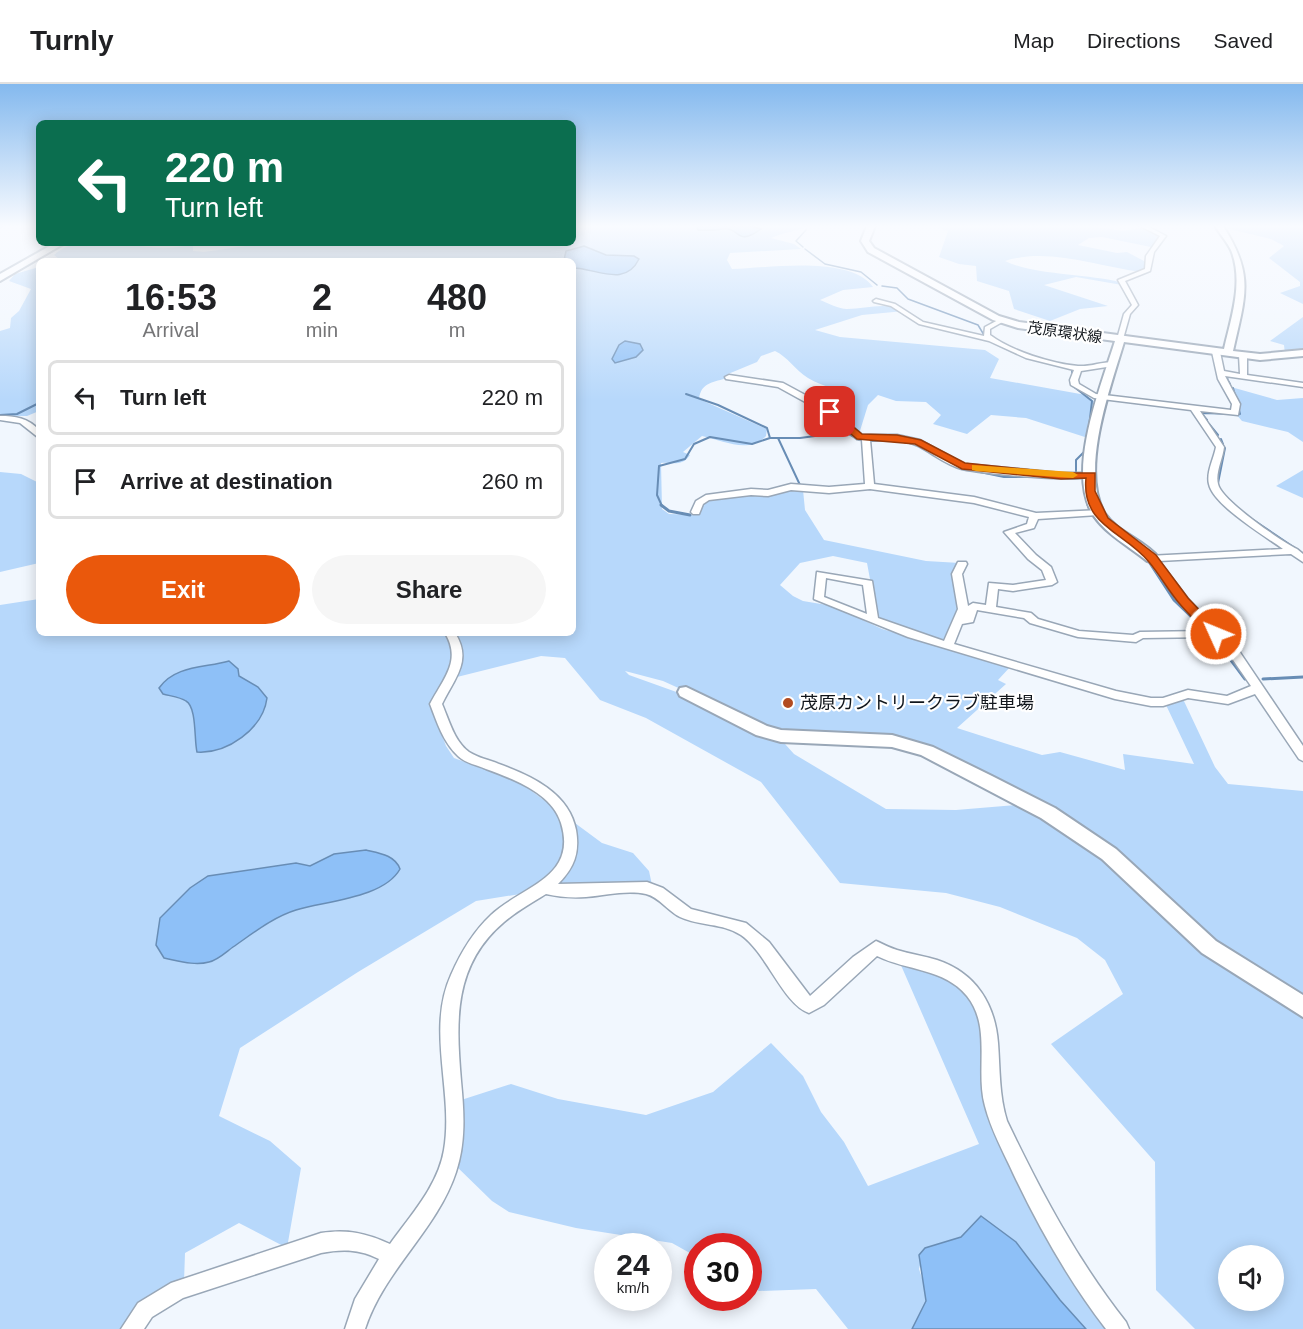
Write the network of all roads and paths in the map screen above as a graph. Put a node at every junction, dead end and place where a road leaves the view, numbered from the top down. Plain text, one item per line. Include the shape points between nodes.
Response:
1 (935, 284) edge
2 (1123, 284) edge
3 (1241, 284) edge
4 (876, 301) dead end
5 (1002, 320) junction
6 (989, 339) junction
7 (1120, 339) junction
8 (1216, 352) junction
9 (1228, 353) junction
10 (1303, 353) edge
11 (1243, 355) junction
12 (1113, 364) junction
13 (1078, 369) junction
14 (1221, 373) junction
15 (1244, 374) junction
16 (729, 377) dead end
17 (1303, 385) edge
18 (1102, 396) junction
19 (1195, 410) junction
20 (0, 418) edge
21 (36, 430) edge
22 (866, 439) junction
23 (1091, 475) junction
24 (870, 486) junction
25 (696, 512) dead end
26 (1098, 512) junction
27 (1036, 516) junction
28 (1294, 551) junction
29 (1152, 558) junction
30 (1303, 559) edge
31 (962, 564) dead end
32 (991, 608) junction
33 (873, 620) junction
34 (959, 621) junction
35 (1216, 634) junction
36 (452, 636) edge
37 (947, 646) junction
38 (1258, 688) junction
39 (686, 692) dead end
40 (1303, 756) edge
41 (546, 888) junction
42 (1303, 1007) edge
43 (393, 1256) junction
44 (131, 1329) edge
45 (355, 1329) edge
46 (1119, 1329) edge

1 - 5 street, 茂原環状線
2 - 7 street via 1135,305 1127,314
3 - 9 street
4 - 6 street via 893,305 919,322
5 - 6 street via 987,328
5 - 7 street, 茂原環状線 via 1030,328
6 - 13 street
7 - 8 street, 茂原環状線
7 - 12 street
8 - 9 street, 茂原環状線
8 - 14 street
9 - 11 street, 茂原環状線
10 - 11 street, 茂原環状線 via 1277,357
11 - 15 street
12 - 13 street
12 - 18 street
13 - 18 street via 1074,380 1078,389
14 - 15 street
14 - 19 street via 1236,404 1235,413
15 - 17 street
16 - 22 street via 786,387 830,412
18 - 19 street
18 - 23 street
19 - 28 street via 1220,447 1213,479 1216,494
20 - 21 street via 27,422
22 - 23 street via 917,442 954,463 971,467
22 - 24 street
23 - 26 street via 1090,491
24 - 25 street via 823,490 791,487 706,498 699,502
24 - 27 street via 974,500
26 - 27 street
26 - 29 street
27 - 32 street via 1031,526 1009,532 1047,569 1052,582 1012,588 993,585
28 - 29 street
28 - 30 street
29 - 35 street via 1184,601
31 - 34 street via 957,574 963,609
32 - 34 street via 973,606 969,620
32 - 35 street via 1027,615 1034,621 1078,634 1110,639
33 - 33 street via 819,599 820,574 868,583
33 - 37 street
34 - 37 street
35 - 38 street
36 - 41 street via 460,659 436,704 447,732 465,755 522,778 543,792 562,809 568,825 571,843 566,867
37 - 38 street via 1151,702 1188,694 1228,700
38 - 40 street
39 - 42 street via 762,731 781,736 892,741 927,751 986,781 1048,813 1109,854 1209,947
41 - 43 street via 500,916 465,959 450,998 453,1152 442,1181
41 - 46 street via 576,892 645,888 683,912 737,926 755,938 809,1006 876,948 901,960 944,969 962,980 984,1008 991,1043 992,1108 1046,1219 1091,1295
43 - 44 street via 345,1238 321,1243 178,1290 145,1310
43 - 45 street via 375,1284

